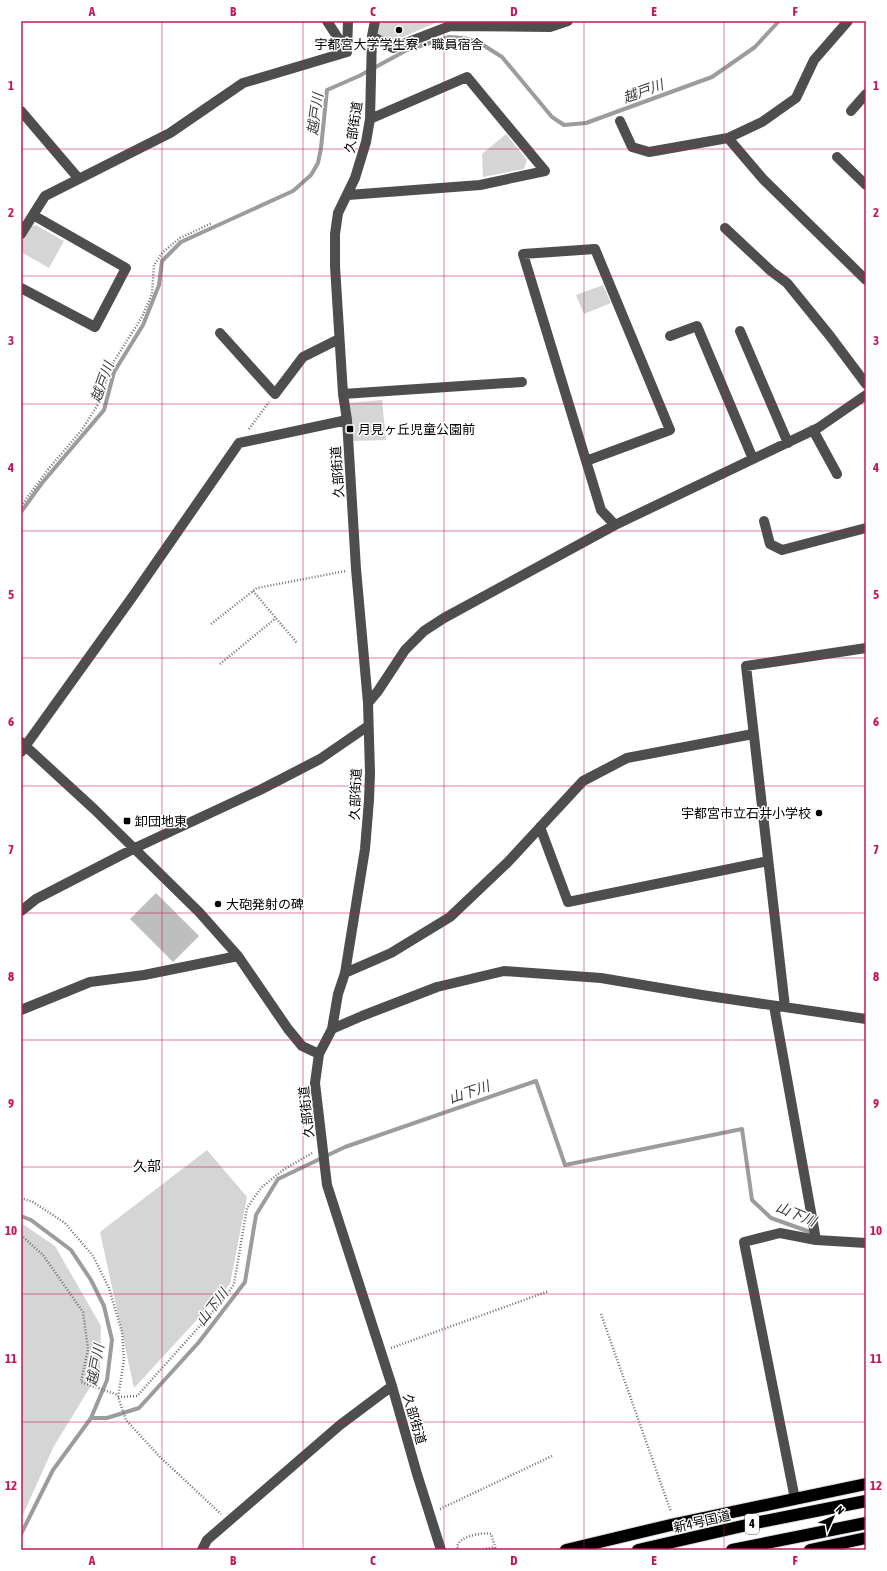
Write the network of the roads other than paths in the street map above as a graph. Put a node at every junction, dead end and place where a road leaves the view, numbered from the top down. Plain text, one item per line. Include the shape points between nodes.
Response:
1 (327, 21) edge
2 (348, 21) edge
3 (375, 21) edge
4 (568, 21) edge
5 (848, 21) edge
6 (372, 36) junction
7 (346, 52) junction
8 (866, 94) edge
9 (21, 111) edge
10 (851, 111) dead end
11 (370, 119) junction
12 (620, 121) dead end
13 (728, 138) junction
14 (836, 157) dead end
15 (79, 179) junction
16 (866, 185) edge
17 (348, 194) junction
18 (33, 215) junction
19 (725, 228) dead end
20 (21, 234) edge
21 (866, 280) edge
22 (21, 288) edge
23 (740, 331) dead end
24 (220, 333) dead end
25 (670, 336) dead end
26 (339, 339) junction
27 (522, 382) dead end
28 (866, 384) edge
29 (343, 394) junction
30 (866, 395) edge
31 (347, 420) junction
32 (813, 430) junction
33 (788, 443) junction
34 (753, 459) junction
35 (586, 461) junction
36 (837, 474) dead end
37 (764, 521) dead end
38 (615, 525) junction
39 (866, 528) edge
40 (866, 648) edge
41 (368, 703) junction
42 (368, 726) junction
43 (753, 734) junction
44 (22, 746) edge
45 (540, 827) junction
46 (134, 848) junction
47 (768, 861) junction
48 (21, 911) edge
49 (238, 956) junction
50 (345, 973) junction
51 (774, 1006) junction
52 (785, 1007) junction
53 (21, 1010) edge
54 (866, 1019) edge
55 (332, 1029) junction
56 (319, 1054) junction
57 (816, 1240) junction
58 (866, 1243) edge
59 (392, 1386) junction
60 (866, 1484) edge
61 (795, 1499) junction
62 (866, 1501) edge
63 (866, 1523) edge
64 (866, 1538) edge
65 (202, 1550) edge
66 (441, 1550) edge
67 (566, 1550) edge
68 (638, 1550) edge
69 (732, 1550) edge
70 (810, 1550) edge

1 - 7 street
2 - 7 street
3 - 6 street, 久部街道
4 - 6 street via 550,27 450,26 393,48
5 - 13 street via 814,60 796,98 762,122
6 - 11 street, 久部街道
7 - 15 street via 243,83 170,133
8 - 10 street
9 - 15 street
11 - 17 street, 久部街道 via 361,160
11 - 17 street via 467,77 545,170 480,185
12 - 13 street via 632,147 649,152
13 - 21 street via 764,179
14 - 16 street
15 - 18 street via 45,196
17 - 26 street, 久部街道 via 338,213 335,234
18 - 20 street
18 - 22 street via 126,268 95,327
19 - 28 street via 770,272 787,283
23 - 33 street
24 - 26 street via 275,394 303,357
25 - 34 street via 697,326
26 - 29 street, 久部街道
27 - 29 street
29 - 31 street, 久部街道
30 - 32 street
31 - 41 street, 久部街道 via 356,569
31 - 44 street via 239,443 133,596
32 - 33 street
32 - 36 street
33 - 34 street
34 - 38 street
35 - 35 street via 525,261 523,254 596,249 670,430
35 - 38 street via 601,510
37 - 39 street via 770,544 782,550
38 - 41 street via 424,631 405,650
40 - 43 street via 746,666
41 - 42 street, 久部街道
42 - 46 street via 320,759 260,790
42 - 50 street, 久部街道 via 370,773 365,849
43 - 45 street via 627,758 583,781
43 - 47 street
44 - 46 street via 77,792
45 - 47 street via 568,902
45 - 50 street via 507,863 450,917 391,953
46 - 48 street via 36,899
46 - 49 street via 216,930
47 - 52 street
49 - 53 street via 144,975 90,982
49 - 56 street via 302,1046
50 - 55 street, 久部街道 via 338,994
51 - 52 street
51 - 55 street via 601,978 504,971 437,987
51 - 57 street
52 - 54 street
55 - 56 street, 久部街道
56 - 59 street, 久部街道 via 315,1083 327,1186
57 - 58 street
57 - 61 street via 780,1233 744,1242
59 - 65 street via 340,1425 228,1521 207,1540
59 - 66 street, 久部街道
60 - 61 highway
61 - 67 highway
62 - 68 highway, 新4号国道 / 4
63 - 69 highway, 4
64 - 70 highway

